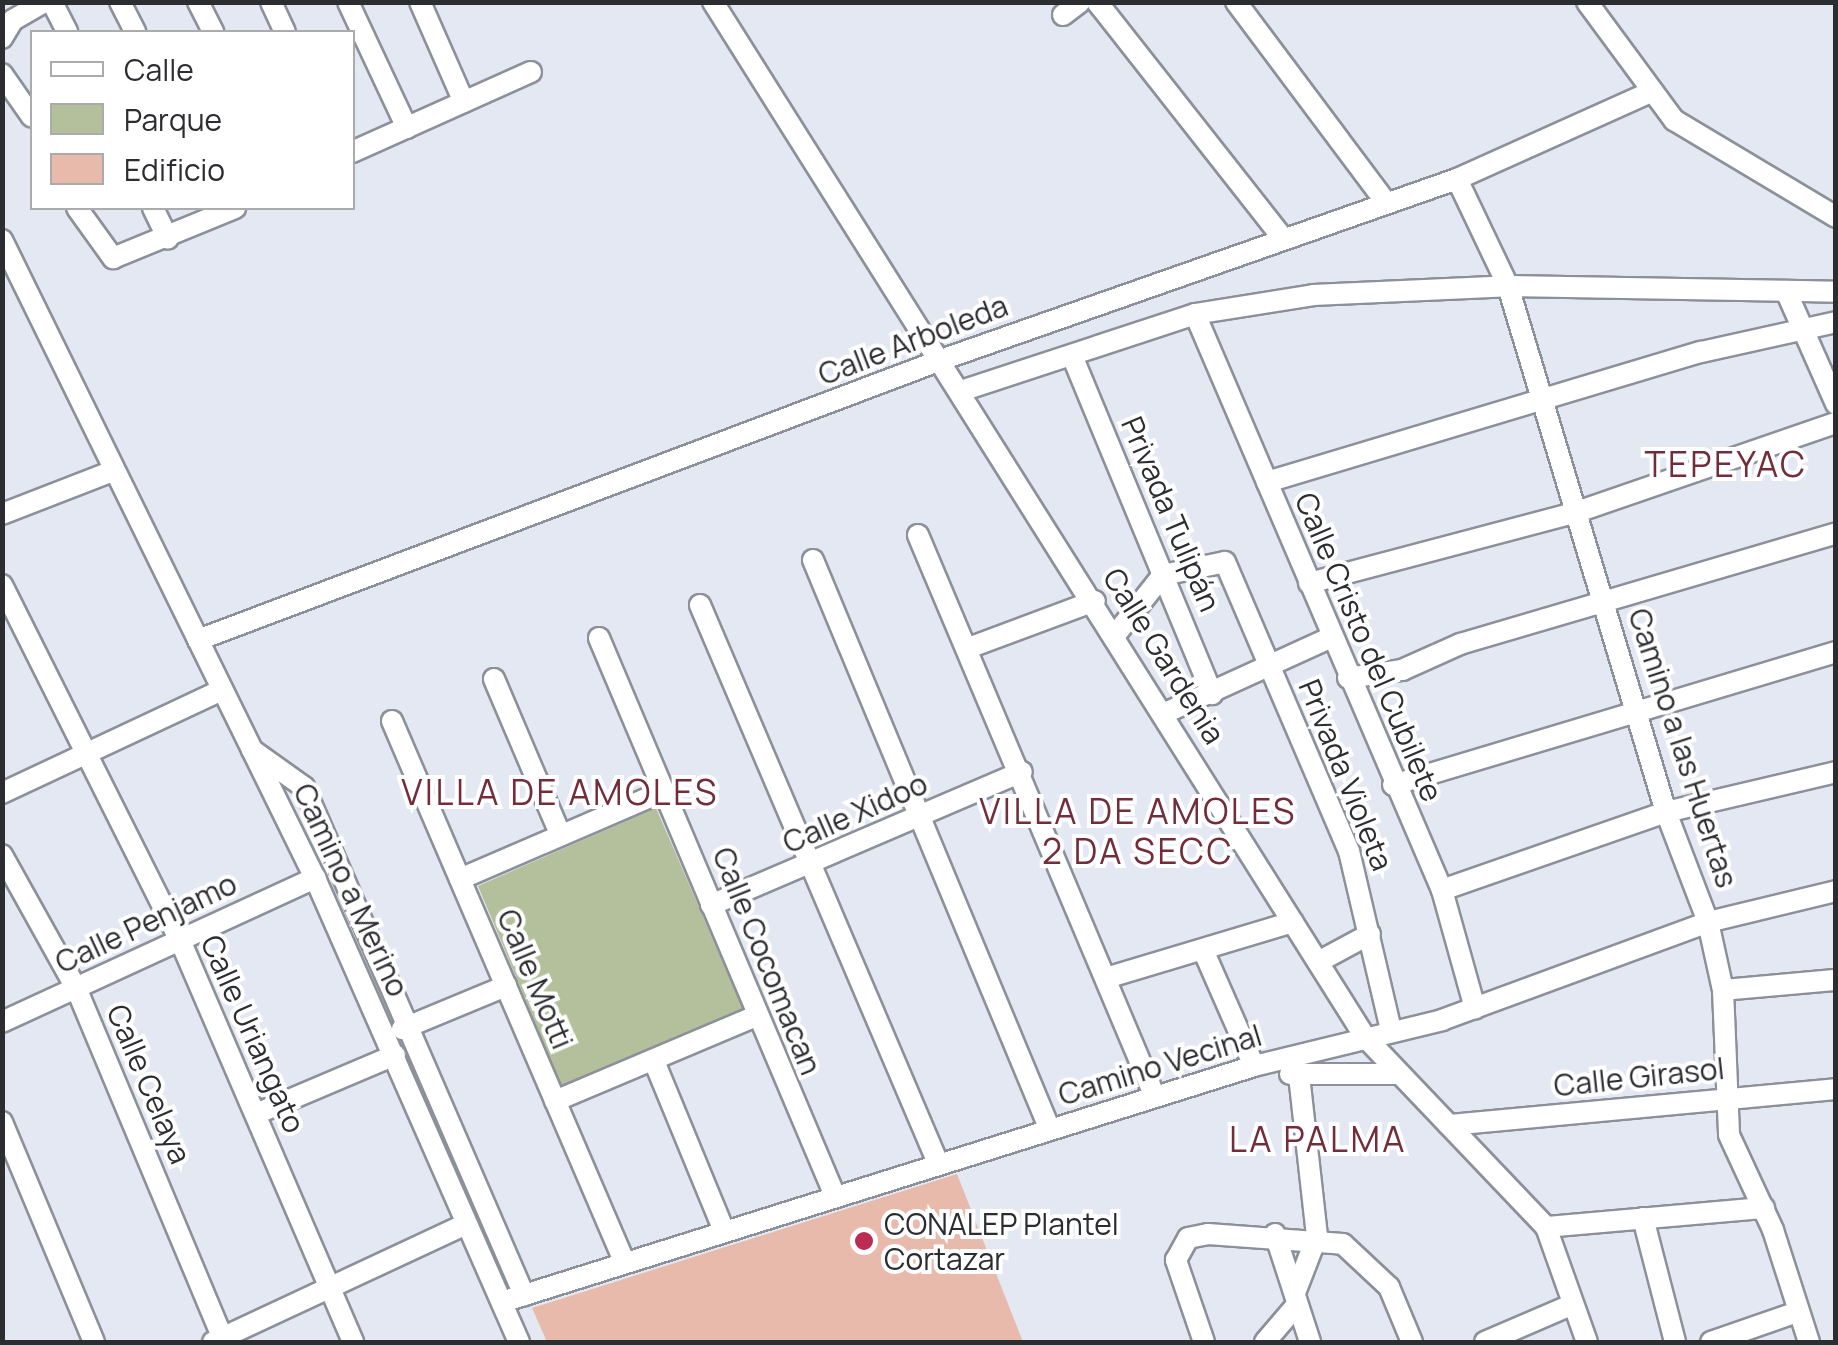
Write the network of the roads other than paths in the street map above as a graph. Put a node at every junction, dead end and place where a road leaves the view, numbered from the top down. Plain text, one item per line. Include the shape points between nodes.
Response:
1 (44, 2) edge
2 (52, 2) edge
3 (120, 2) edge
4 (198, 2) edge
5 (270, 2) edge
6 (348, 2) edge
7 (420, 2) edge
8 (714, 2) edge
9 (1097, 2) edge
10 (1236, 2) edge
11 (1588, 2) edge
12 (66, 30) edge
13 (134, 30) edge
14 (212, 30) edge
15 (285, 30) edge
16 (2, 38) edge
17 (530, 72) dead end
18 (2, 74) edge
19 (1646, 94) junction
20 (464, 102) junction
21 (30, 114) edge
22 (407, 128) junction
23 (355, 151) edge
24 (1457, 179) junction
25 (1384, 200) junction
26 (78, 210) edge
27 (154, 210) edge
28 (225, 210) edge
29 (1836, 217) edge
30 (1283, 238) junction
31 (168, 239) junction
32 (2, 240) edge
33 (1508, 286) junction
34 (1786, 291) junction
35 (1836, 292) edge
36 (1195, 314) junction
37 (1836, 322) edge
38 (1807, 326) junction
39 (1073, 358) junction
40 (941, 360) junction
41 (960, 391) junction
42 (1543, 403) junction
43 (1836, 404) edge
44 (1836, 423) edge
45 (114, 471) junction
46 (1267, 482) junction
47 (1577, 512) junction
48 (2, 514) edge
49 (1836, 534) edge
50 (918, 535) dead end
51 (813, 560) dead end
52 (1164, 575) junction
53 (1309, 583) junction
54 (2, 585) edge
55 (1095, 601) junction
56 (700, 606) dead end
57 (1606, 607) junction
58 (1116, 634) junction
59 (1332, 637) junction
60 (600, 638) dead end
61 (198, 640) junction
62 (971, 648) junction
63 (1836, 652) edge
64 (1269, 664) junction
65 (1348, 678) junction
66 (494, 680) dead end
67 (222, 690) junction
68 (1212, 694) junction
69 (1639, 707) junction
70 (1166, 713) junction
71 (392, 720) dead end
72 (252, 750) junction
73 (86, 754) junction
74 (1022, 772) junction
75 (1836, 772) edge
76 (1393, 784) junction
77 (2, 792) edge
78 (664, 792) junction
79 (1666, 812) junction
80 (917, 820) junction
81 (560, 834) junction
82 (2, 855) edge
83 (810, 867) junction
84 (314, 878) junction
85 (460, 878) junction
86 (1442, 890) junction
87 (1836, 891) edge
88 (711, 905) junction
89 (1293, 922) junction
90 (1708, 922) junction
91 (1370, 934) junction
92 (180, 940) junction
93 (1204, 952) junction
94 (1318, 962) junction
95 (1106, 978) junction
96 (1836, 980) edge
97 (506, 986) junction
98 (78, 990) junction
99 (1723, 990) junction
100 (1474, 1008) junction
101 (754, 1017) junction
102 (2, 1022) edge
103 (412, 1025) junction
104 (1390, 1026) junction
105 (1365, 1037) junction
106 (390, 1046) junction
107 (654, 1060) junction
108 (1263, 1064) junction
109 (1398, 1074) junction
110 (1299, 1075) junction
111 (1836, 1089) edge
112 (1155, 1097) junction
113 (1727, 1098) junction
114 (555, 1102) junction
115 (256, 1114) junction
116 (2, 1122) edge
117 (1449, 1125) junction
118 (1050, 1130) junction
119 (938, 1163) junction
120 (835, 1196) junction
121 (1764, 1208) junction
122 (1643, 1218) junction
123 (466, 1224) junction
124 (1546, 1227) junction
125 (723, 1228) junction
126 (1275, 1234) junction
127 (1317, 1236) junction
128 (624, 1261) junction
129 (330, 1285) junction
130 (524, 1295) junction
131 (1295, 1300) junction
132 (502, 1302) junction
133 (1570, 1305) junction
134 (1797, 1312) junction
135 (220, 1341) edge
136 (94, 1342) edge
137 (353, 1342) edge
138 (519, 1342) edge
139 (1204, 1342) edge
140 (1265, 1342) edge
141 (1310, 1342) edge
142 (1412, 1342) edge
143 (1485, 1342) edge
144 (1587, 1342) edge
145 (1675, 1342) edge
146 (1710, 1342) edge
147 (1808, 1342) edge

1 - 16 street via 13,20
2 - 12 street
3 - 13 street
4 - 14 street
5 - 15 street
6 - 22 street
7 - 20 street
8 - 40 street, Calle Gardenia
9 - 30 street
10 - 25 street
11 - 19 street
17 - 20 street
18 - 21 street
19 - 24 street, Calle Arboleda
19 - 29 street via 1685,128 1744,154
20 - 22 street
22 - 23 street
24 - 25 street, Calle Arboleda
24 - 33 street, Camino a las Huertas
25 - 30 street, Calle Arboleda
26 - 31 street via 112,258
27 - 31 street
28 - 31 street
30 - 40 street, Calle Arboleda
32 - 45 street, Camino a Merino
33 - 34 street
33 - 36 street via 1350,292
33 - 42 street, Camino a las Huertas
34 - 35 street
34 - 38 street
36 - 39 street
36 - 46 street, Calle Cristo del Cubilete
37 - 38 street
38 - 42 street
38 - 43 street
39 - 41 street
39 - 52 street, Privada Tulipán
40 - 41 street, Calle Gardenia
40 - 61 street, Calle Arboleda
41 - 55 street, Calle Gardenia
42 - 46 street
42 - 47 street, Camino a las Huertas
44 - 47 street
45 - 48 street
45 - 61 street, Camino a Merino
46 - 53 street, Calle Cristo del Cubilete
47 - 53 street
47 - 57 street, Camino a las Huertas
49 - 57 street
50 - 62 street
51 - 80 street
52 - 58 street
52 - 64 street, Privada Violeta via 1220,559 1234,576
52 - 68 street, Privada Tulipán
53 - 59 street, Calle Cristo del Cubilete
54 - 73 street, Calle Uriangato
55 - 58 street, Calle Gardenia
55 - 62 street
56 - 83 street
57 - 65 street
57 - 69 street, Camino a las Huertas
58 - 70 street, Calle Gardenia
59 - 64 street, Privada Violeta
59 - 65 street, Calle Cristo del Cubilete
60 - 78 street, Calle Cocomacan
61 - 67 street, Camino a Merino
62 - 74 street
63 - 69 street
64 - 68 street, Privada Violeta
64 - 91 street, Privada Violeta via 1349,851
65 - 76 street, Calle Cristo del Cubilete
66 - 81 street
67 - 72 street, Camino a Merino
67 - 73 street
68 - 70 street, Privada Violeta
69 - 76 street
69 - 79 street, Camino a las Huertas
70 - 89 street, Calle Gardenia
71 - 85 street, Calle Motti
72 - 84 street, Camino a Merino
72 - 103 street via 304,787
73 - 77 street
73 - 92 street, Calle Uriangato
74 - 80 street, Calle Xidoo
74 - 95 street
75 - 79 street
76 - 86 street, Calle Cristo del Cubilete
78 - 81 street
78 - 88 street, Calle Cocomacan
79 - 86 street
79 - 90 street, Camino a las Huertas
80 - 83 street, Calle Xidoo
80 - 118 street
81 - 85 street
82 - 98 street, Calle Celaya
83 - 88 street, Calle Xidoo
83 - 119 street
84 - 92 street, Calle Penjamo
84 - 106 street, Camino a Merino
85 - 97 street, Calle Motti
86 - 100 street, Calle Cristo del Cubilete
87 - 90 street, Camino Vecinal
88 - 101 street, Calle Cocomacan
89 - 93 street
89 - 94 street, Calle Gardenia
90 - 99 street, Camino a las Huertas
90 - 100 street, Camino Vecinal
91 - 94 street
91 - 104 street, Privada Violeta
92 - 98 street, Calle Penjamo
92 - 115 street, Calle Uriangato
93 - 95 street
93 - 108 street
94 - 105 street, Calle Gardenia
95 - 112 street
96 - 99 street
97 - 103 street
97 - 114 street, Calle Motti
98 - 102 street, Calle Penjamo
98 - 135 street, Calle Celaya
99 - 113 street, Camino a las Huertas
100 - 104 street, Camino Vecinal
101 - 107 street
101 - 120 street, Calle Cocomacan
103 - 106 street
103 - 130 street
104 - 105 street, Camino Vecinal
105 - 108 street, Camino Vecinal
105 - 109 street, Calle Gardenia
106 - 115 street
106 - 123 street, Camino a Merino
107 - 114 street
107 - 125 street
108 - 110 street
108 - 112 street, Camino Vecinal
109 - 110 street
109 - 117 street, Calle Gardenia
110 - 127 street
111 - 113 street, Calle Girasol
112 - 118 street, Camino Vecinal
113 - 117 street, Calle Girasol
113 - 121 street, Camino a las Huertas via 1728,1135
114 - 128 street, Calle Motti
115 - 129 street, Calle Uriangato
116 - 136 street
117 - 124 street, Calle Gardenia
118 - 119 street, Camino Vecinal
119 - 120 street, Camino Vecinal
120 - 125 street, Camino Vecinal
121 - 122 street
121 - 134 street, Camino a las Huertas
122 - 124 street
122 - 145 street
123 - 129 street
123 - 132 street, Camino a Merino
124 - 133 street
125 - 128 street, Camino Vecinal
126 - 127 street
126 - 131 street
126 - 139 street via 1188,1238 1178,1282
127 - 131 street
127 - 142 street via 1343,1244 1376,1272
128 - 130 street, Camino Vecinal
129 - 135 street
129 - 137 street, Calle Uriangato
130 - 132 street, Camino Vecinal
131 - 140 street
131 - 141 street
132 - 138 street, Camino a Merino
133 - 143 street
133 - 144 street
134 - 146 street
134 - 147 street, Camino a las Huertas

